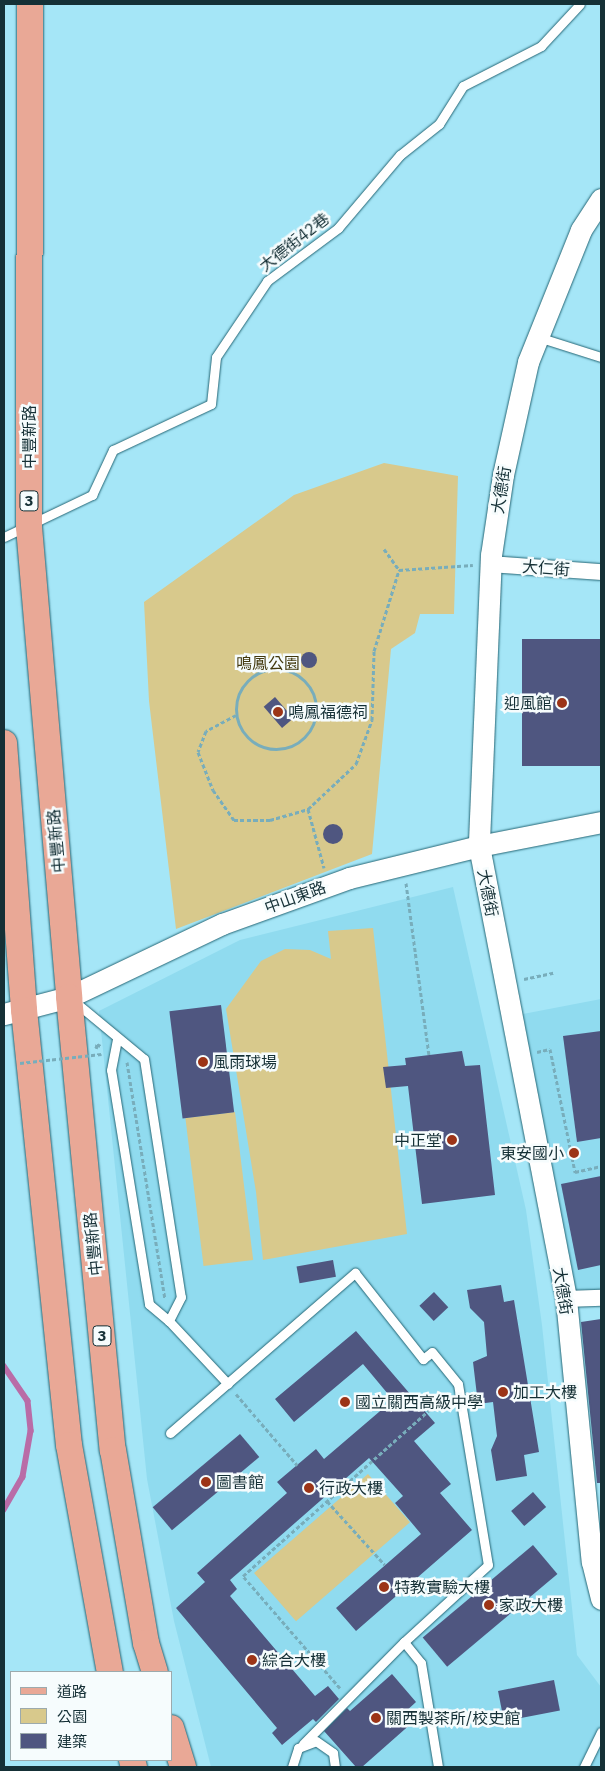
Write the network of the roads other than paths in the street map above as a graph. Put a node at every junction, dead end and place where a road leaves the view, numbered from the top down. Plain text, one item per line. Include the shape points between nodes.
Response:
1 (30, 4) edge
2 (580, 4) edge
3 (601, 199) edge
4 (538, 337) junction
5 (601, 357) edge
6 (29, 527) junction
7 (4, 537) edge
8 (491, 564) junction
9 (601, 572) edge
10 (4, 743) edge
11 (601, 822) edge
12 (479, 846) junction
13 (69, 997) junction
14 (14, 1012) edge
15 (117, 1039) junction
16 (601, 1298) edge
17 (566, 1299) junction
18 (169, 1321) junction
19 (228, 1384) junction
20 (170, 1433) dead end
21 (601, 1599) edge
22 (404, 1642) junction
23 (110, 1671) edge
24 (155, 1671) edge
25 (172, 1732) edge
26 (601, 1732) edge
27 (303, 1744) junction
28 (182, 1767) edge
29 (292, 1767) edge
30 (335, 1767) edge
31 (438, 1767) edge
32 (584, 1767) edge

1 - 6 main road, 中豐新路 / 3
2 - 6 lane, 大德街42巷 via 541,46 463,86 439,124 400,156 338,228 267,281 216,357 211,404 114,450 92,495
3 - 4 street, 大德街 via 582,230
4 - 5 lane
4 - 8 street, 大德街 via 528,362 503,475
6 - 7 lane, 大德街42巷
6 - 13 main road, 中豐新路 / 3
8 - 9 street, 大仁街
8 - 12 street, 大德街
10 - 14 main road
11 - 12 street, 中山東路
12 - 13 street, 中山東路 via 329,885 222,924
12 - 17 street, 大德街
13 - 14 street, 中山東路
13 - 15 lane
13 - 24 main road, 中豐新路 / 3 via 114,1450 146,1643
14 - 23 main road via 69,1446
15 - 18 lane via 111,1070 148,1304
15 - 18 lane via 144,1059 181,1297
16 - 17 street
17 - 21 street, 大德街 via 592,1562
18 - 19 lane
19 - 20 lane
19 - 22 lane via 355,1273 423,1359 432,1352 458,1384 488,1565
22 - 27 lane
22 - 31 lane via 421,1663
25 - 28 main road
26 - 32 lane
27 - 29 lane via 294,1754
27 - 30 lane via 316,1741 329,1747

